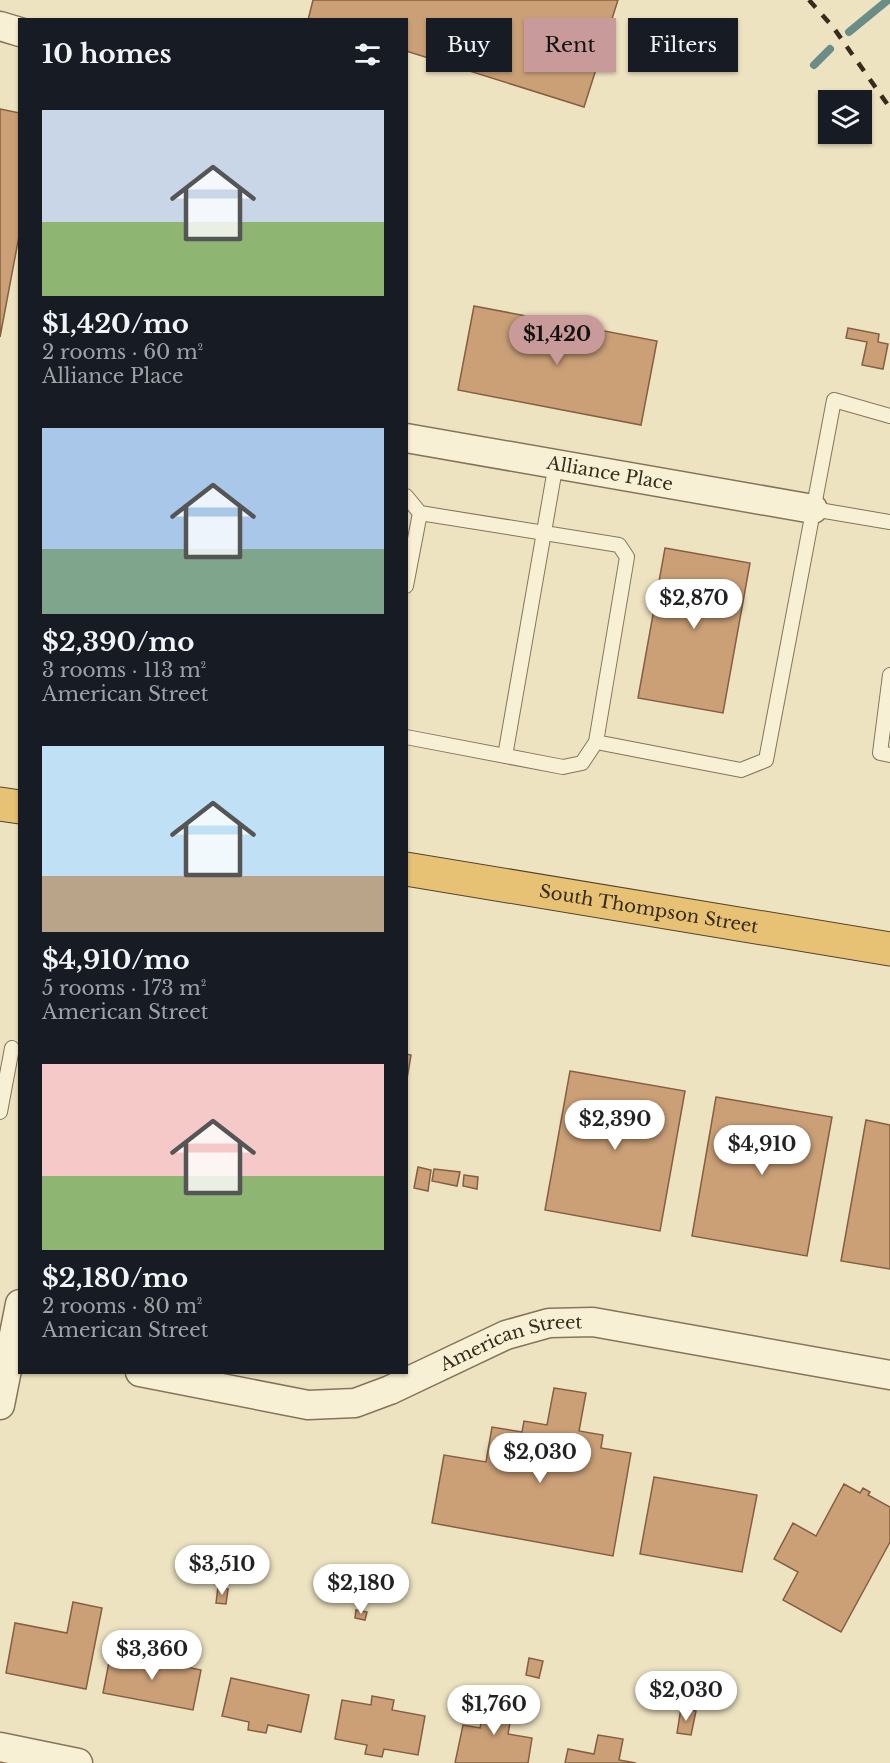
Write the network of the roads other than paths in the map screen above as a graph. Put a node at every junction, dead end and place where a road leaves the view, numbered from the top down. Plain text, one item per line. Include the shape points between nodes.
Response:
1 (0, 26) edge
2 (18, 31) edge
3 (890, 416) edge
4 (408, 438) edge
5 (556, 464) junction
6 (408, 498) edge
7 (813, 509) junction
8 (420, 513) junction
9 (890, 522) edge
10 (545, 533) junction
11 (408, 576) edge
12 (890, 675) edge
13 (408, 738) edge
14 (596, 742) junction
15 (890, 755) edge
16 (505, 756) junction
17 (0, 804) edge
18 (18, 807) edge
19 (408, 869) edge
20 (890, 949) edge
21 (10, 1048) edge
22 (0, 1112) edge
23 (18, 1313) edge
24 (10, 1347) edge
25 (150, 1374) edge
26 (890, 1375) edge
27 (0, 1405) edge
28 (0, 1747) edge
29 (78, 1763) edge

1 - 2 street
3 - 7 lane via 834,400
4 - 5 street, Alliance Place
5 - 7 street, Alliance Place
5 - 10 lane
6 - 8 lane
7 - 9 lane
7 - 14 lane via 766,760 741,770
8 - 10 lane
8 - 11 lane
10 - 14 lane via 619,544 627,557
10 - 16 lane
12 - 15 lane via 880,753
13 - 16 lane
14 - 16 lane via 582,763 563,766
17 - 18 highway
19 - 20 highway, South Thompson Street
21 - 22 lane
23 - 24 street
24 - 27 street
25 - 26 street, American Street via 308,1405 355,1403 506,1335 549,1323 593,1322
28 - 29 street

